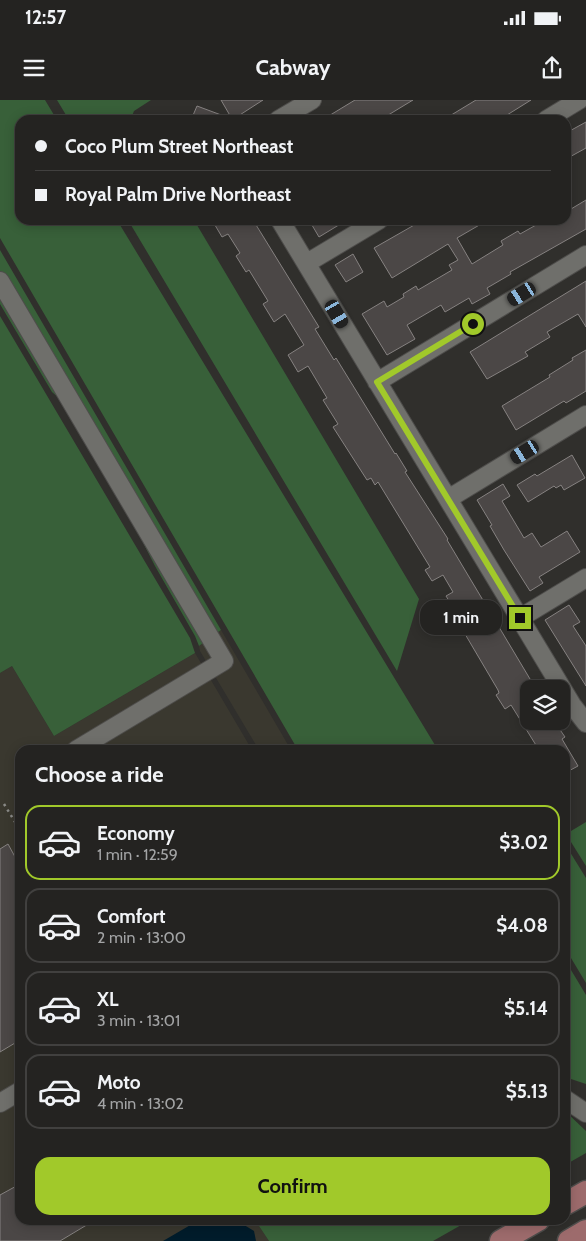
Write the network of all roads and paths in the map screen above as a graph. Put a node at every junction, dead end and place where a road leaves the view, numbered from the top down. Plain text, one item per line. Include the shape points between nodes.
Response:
1 (312, 100) edge
2 (579, 100) edge
3 (286, 115) edge
4 (554, 115) edge
5 (283, 225) edge
6 (371, 225) edge
7 (586, 255) edge
8 (307, 263) junction
9 (0, 281) edge
10 (377, 382) junction
11 (586, 415) edge
12 (448, 499) junction
13 (586, 578) edge
14 (520, 618) junction
15 (586, 723) edge
16 (84, 745) edge
17 (4, 804) dead end
18 (15, 822) edge
19 (15, 1094) edge
20 (570, 1102) edge
21 (0, 1103) edge
22 (586, 1113) edge
23 (586, 1192) edge
24 (570, 1201) edge
25 (529, 1225) edge
26 (586, 1231) edge
27 (501, 1241) edge
28 (569, 1241) edge

1 - 3 street
2 - 4 street
5 - 8 street
6 - 8 street
7 - 10 street
8 - 10 street
9 - 16 street via 224,661
10 - 12 street
11 - 12 street
12 - 14 street
13 - 14 street
14 - 15 street
17 - 18 path
19 - 21 street
20 - 22 street
23 - 24 main road
25 - 27 main road
26 - 28 main road

